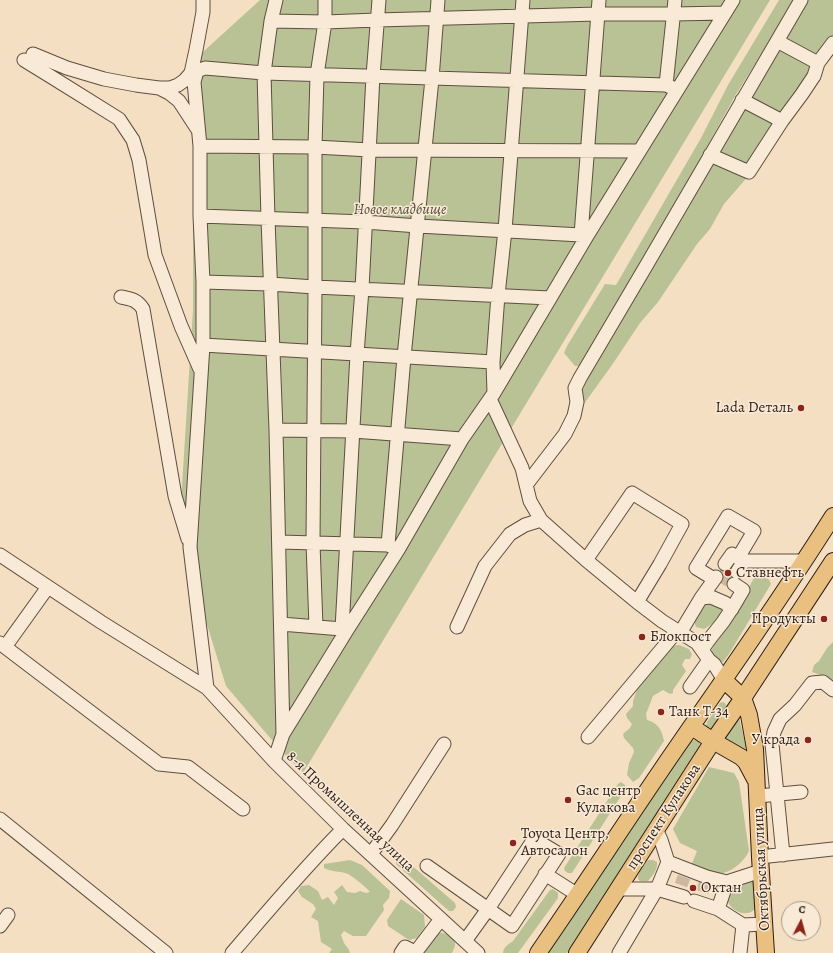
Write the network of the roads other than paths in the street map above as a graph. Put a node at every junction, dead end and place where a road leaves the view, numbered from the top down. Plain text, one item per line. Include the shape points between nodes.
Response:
1 (203, 0) edge
2 (276, 0) edge
3 (325, 0) edge
4 (379, 0) edge
5 (438, 0) edge
6 (523, 0) edge
7 (599, 0) edge
8 (675, 0) edge
9 (733, 0) edge
10 (801, 0) edge
11 (725, 13) junction
12 (598, 14) junction
13 (673, 14) junction
14 (522, 16) junction
15 (437, 18) junction
16 (377, 20) junction
17 (271, 21) junction
18 (325, 22) junction
19 (777, 41) junction
20 (833, 43) edge
21 (818, 63) junction
22 (197, 71) junction
23 (264, 73) junction
24 (317, 75) junction
25 (373, 76) junction
26 (432, 79) junction
27 (185, 80) junction
28 (517, 81) junction
29 (592, 84) junction
30 (671, 87) junction
31 (159, 88) junction
32 (742, 100) junction
33 (782, 121) junction
34 (199, 131) junction
35 (200, 146) junction
36 (265, 146) junction
37 (315, 147) junction
38 (370, 150) junction
39 (424, 150) junction
40 (511, 151) junction
41 (639, 151) junction
42 (586, 152) junction
43 (710, 156) junction
44 (200, 216) junction
45 (268, 219) junction
46 (315, 220) junction
47 (366, 222) junction
48 (418, 226) junction
49 (505, 230) junction
50 (584, 236) junction
51 (203, 282) junction
52 (270, 284) junction
53 (315, 287) junction
54 (362, 289) junction
55 (411, 292) junction
56 (498, 295) junction
57 (121, 297) dead end
58 (550, 298) junction
59 (203, 345) junction
60 (272, 349) junction
61 (314, 352) junction
62 (357, 354) junction
63 (404, 357) junction
64 (493, 362) junction
65 (201, 371) junction
66 (492, 396) junction
67 (276, 430) junction
68 (314, 430) junction
69 (353, 431) junction
70 (398, 434) junction
71 (462, 439) junction
72 (526, 485) junction
73 (833, 516) edge
74 (541, 520) junction
75 (279, 542) junction
76 (313, 543) junction
77 (346, 544) junction
78 (190, 547) junction
79 (393, 547) junction
80 (0, 555) edge
81 (586, 560) junction
82 (833, 561) edge
83 (804, 562) junction
84 (725, 564) dead end
85 (738, 569) junction
86 (48, 587) junction
87 (701, 598) junction
88 (637, 602) junction
89 (732, 609) junction
90 (281, 624) junction
91 (316, 627) junction
92 (457, 627) dead end
93 (345, 630) junction
94 (679, 632) junction
95 (3, 645) edge
96 (705, 655) junction
97 (724, 680) junction
98 (754, 682) junction
99 (690, 687) dead end
100 (207, 688) junction
101 (833, 690) edge
102 (743, 698) junction
103 (749, 715) junction
104 (692, 727) junction
105 (283, 734) junction
106 (588, 737) dead end
107 (713, 741) junction
108 (444, 744) dead end
109 (274, 761) junction
110 (758, 790) junction
111 (801, 792) dead end
112 (777, 794) junction
113 (243, 809) dead end
114 (0, 819) edge
115 (343, 829) junction
116 (656, 829) junction
117 (833, 849) edge
118 (371, 854) junction
119 (783, 855) junction
120 (668, 862) junction
121 (761, 864) junction
122 (427, 866) dead end
123 (545, 874) junction
124 (727, 882) junction
125 (692, 888) junction
126 (618, 889) junction
127 (657, 889) junction
128 (578, 895) junction
129 (488, 909) junction
130 (718, 909) junction
131 (8, 915) dead end
132 (441, 919) junction
133 (764, 924) junction
134 (743, 925) junction
135 (0, 926) edge
136 (470, 949) edge
137 (415, 952) edge
138 (166, 953) edge
139 (232, 953) edge
140 (401, 953) edge
141 (538, 953) edge
142 (577, 953) edge
143 (619, 953) edge
144 (740, 953) edge
145 (766, 953) edge

1 - 27 street via 194,64
2 - 17 street
3 - 18 street
4 - 16 street
5 - 15 street
6 - 14 street
7 - 12 street
8 - 13 street
9 - 11 street
10 - 19 street
11 - 13 street
11 - 30 street
12 - 13 street
12 - 14 street
12 - 29 street
13 - 30 street
14 - 15 street
14 - 28 street
15 - 16 street
15 - 26 street
16 - 18 street
16 - 25 street
17 - 18 street
17 - 23 street
18 - 24 street
19 - 21 street
19 - 32 street
20 - 21 street
21 - 33 street via 814,76
22 - 23 street via 205,68
22 - 27 street
22 - 34 street via 194,82
23 - 24 street
23 - 36 street
24 - 25 street
24 - 37 street
25 - 26 street
25 - 38 street
26 - 28 street
26 - 39 street
27 - 31 street via 170,88
28 - 29 street
28 - 40 street
29 - 30 street
29 - 42 street
30 - 41 street
31 - 34 street via 179,101
31 - 65 street via 104,79 28,57 119,119 133,140 139,160 155,255 181,326
32 - 33 street
32 - 43 street
33 - 43 street via 749,172
34 - 35 street
35 - 36 street
35 - 44 street
36 - 37 street
36 - 45 street
37 - 38 street
37 - 46 street
38 - 39 street
38 - 47 street
39 - 40 street
39 - 48 street
40 - 42 street
40 - 49 street
41 - 42 street
41 - 50 street
42 - 50 street
43 - 72 street via 574,388 577,402 574,416 565,434
44 - 45 street
44 - 51 street
45 - 46 street
45 - 52 street
46 - 47 street
46 - 53 street
47 - 48 street
47 - 54 street
48 - 49 street
48 - 55 street
49 - 50 street
49 - 56 street
50 - 58 street
51 - 52 street
51 - 59 street
52 - 53 street
52 - 60 street
53 - 54 street
53 - 61 street
54 - 55 street
54 - 62 street
55 - 56 street
55 - 63 street
56 - 58 street
56 - 64 street
57 - 78 street via 138,302 143,309 175,496
58 - 66 street
59 - 60 street
59 - 65 street
60 - 61 street
60 - 67 street
61 - 62 street
61 - 68 street
62 - 63 street
62 - 69 street
63 - 64 street
63 - 70 street
64 - 66 street
65 - 78 street
66 - 71 street
66 - 72 street via 522,468
67 - 68 street
67 - 75 street
68 - 69 street
68 - 76 street
69 - 70 street
69 - 77 street
70 - 71 street
70 - 79 street
71 - 79 street
72 - 74 street via 530,500
73 - 83 main road, проспект Кулакова
74 - 81 street
74 - 92 street via 525,525 510,534 485,566
75 - 76 street
75 - 90 street
76 - 77 street
76 - 91 street
77 - 79 street
77 - 93 street
78 - 100 street
79 - 93 street
80 - 86 street, 8-я Промышленная улица
81 - 88 street
81 - 88 street via 632,493 682,524
82 - 98 main road, проспект Кулакова
83 - 85 street
83 - 97 main road, проспект Кулакова
84 - 85 street via 732,554
85 - 87 street via 754,531 728,516 696,568 715,578
85 - 89 street via 744,590
86 - 95 street
86 - 100 street, 8-я Промышленная улица
87 - 89 street via 711,597
87 - 94 street
88 - 94 street
89 - 96 street via 710,637
90 - 91 street
90 - 105 street
91 - 93 street
93 - 105 street
94 - 96 street via 696,643
94 - 106 street
95 - 113 street via 159,764 188,767
96 - 97 street
96 - 99 street
97 - 102 main road, Октябрьская улица
97 - 104 main road, проспект Кулакова
98 - 102 main road, проспект Кулакова
98 - 103 main road, проспект Кулакова
100 - 109 street, 8-я Промышленная улица
101 - 112 street via 823,682 812,683 780,720 772,744
102 - 103 main road, Октябрьская улица
102 - 107 main road, проспект Кулакова
103 - 110 main road, Октябрьская улица via 756,749
104 - 107 main road, Октябрьская улица
104 - 128 main road, проспект Кулакова
105 - 109 street
107 - 110 main road, Октябрьская улица via 746,762
107 - 116 main road, проспект Кулакова
108 - 118 street
109 - 115 street, 8-я Промышленная улица
110 - 112 street
110 - 121 main road, Октябрьская улица
111 - 112 street
112 - 119 street
114 - 138 street
115 - 118 street, 8-я Промышленная улица
115 - 139 street via 291,884
116 - 120 street
116 - 126 main road, проспект Кулакова
117 - 119 street
118 - 132 street, 8-я Промышленная улица
119 - 121 street
120 - 125 street
120 - 127 street
121 - 124 street
121 - 133 main road, Октябрьская улица
122 - 129 street
123 - 128 street
123 - 129 street via 512,926
123 - 129 street via 559,854 534,838
124 - 125 street
124 - 130 street
125 - 127 street
125 - 130 street
126 - 127 street
126 - 142 main road, проспект Кулакова
127 - 143 street
128 - 141 main road, проспект Кулакова
129 - 136 street
130 - 134 street
131 - 135 street
132 - 136 street, 8-я Промышленная улица
132 - 137 street
133 - 134 street
133 - 145 main road, Октябрьская улица
134 - 144 street
137 - 140 street via 405,947

